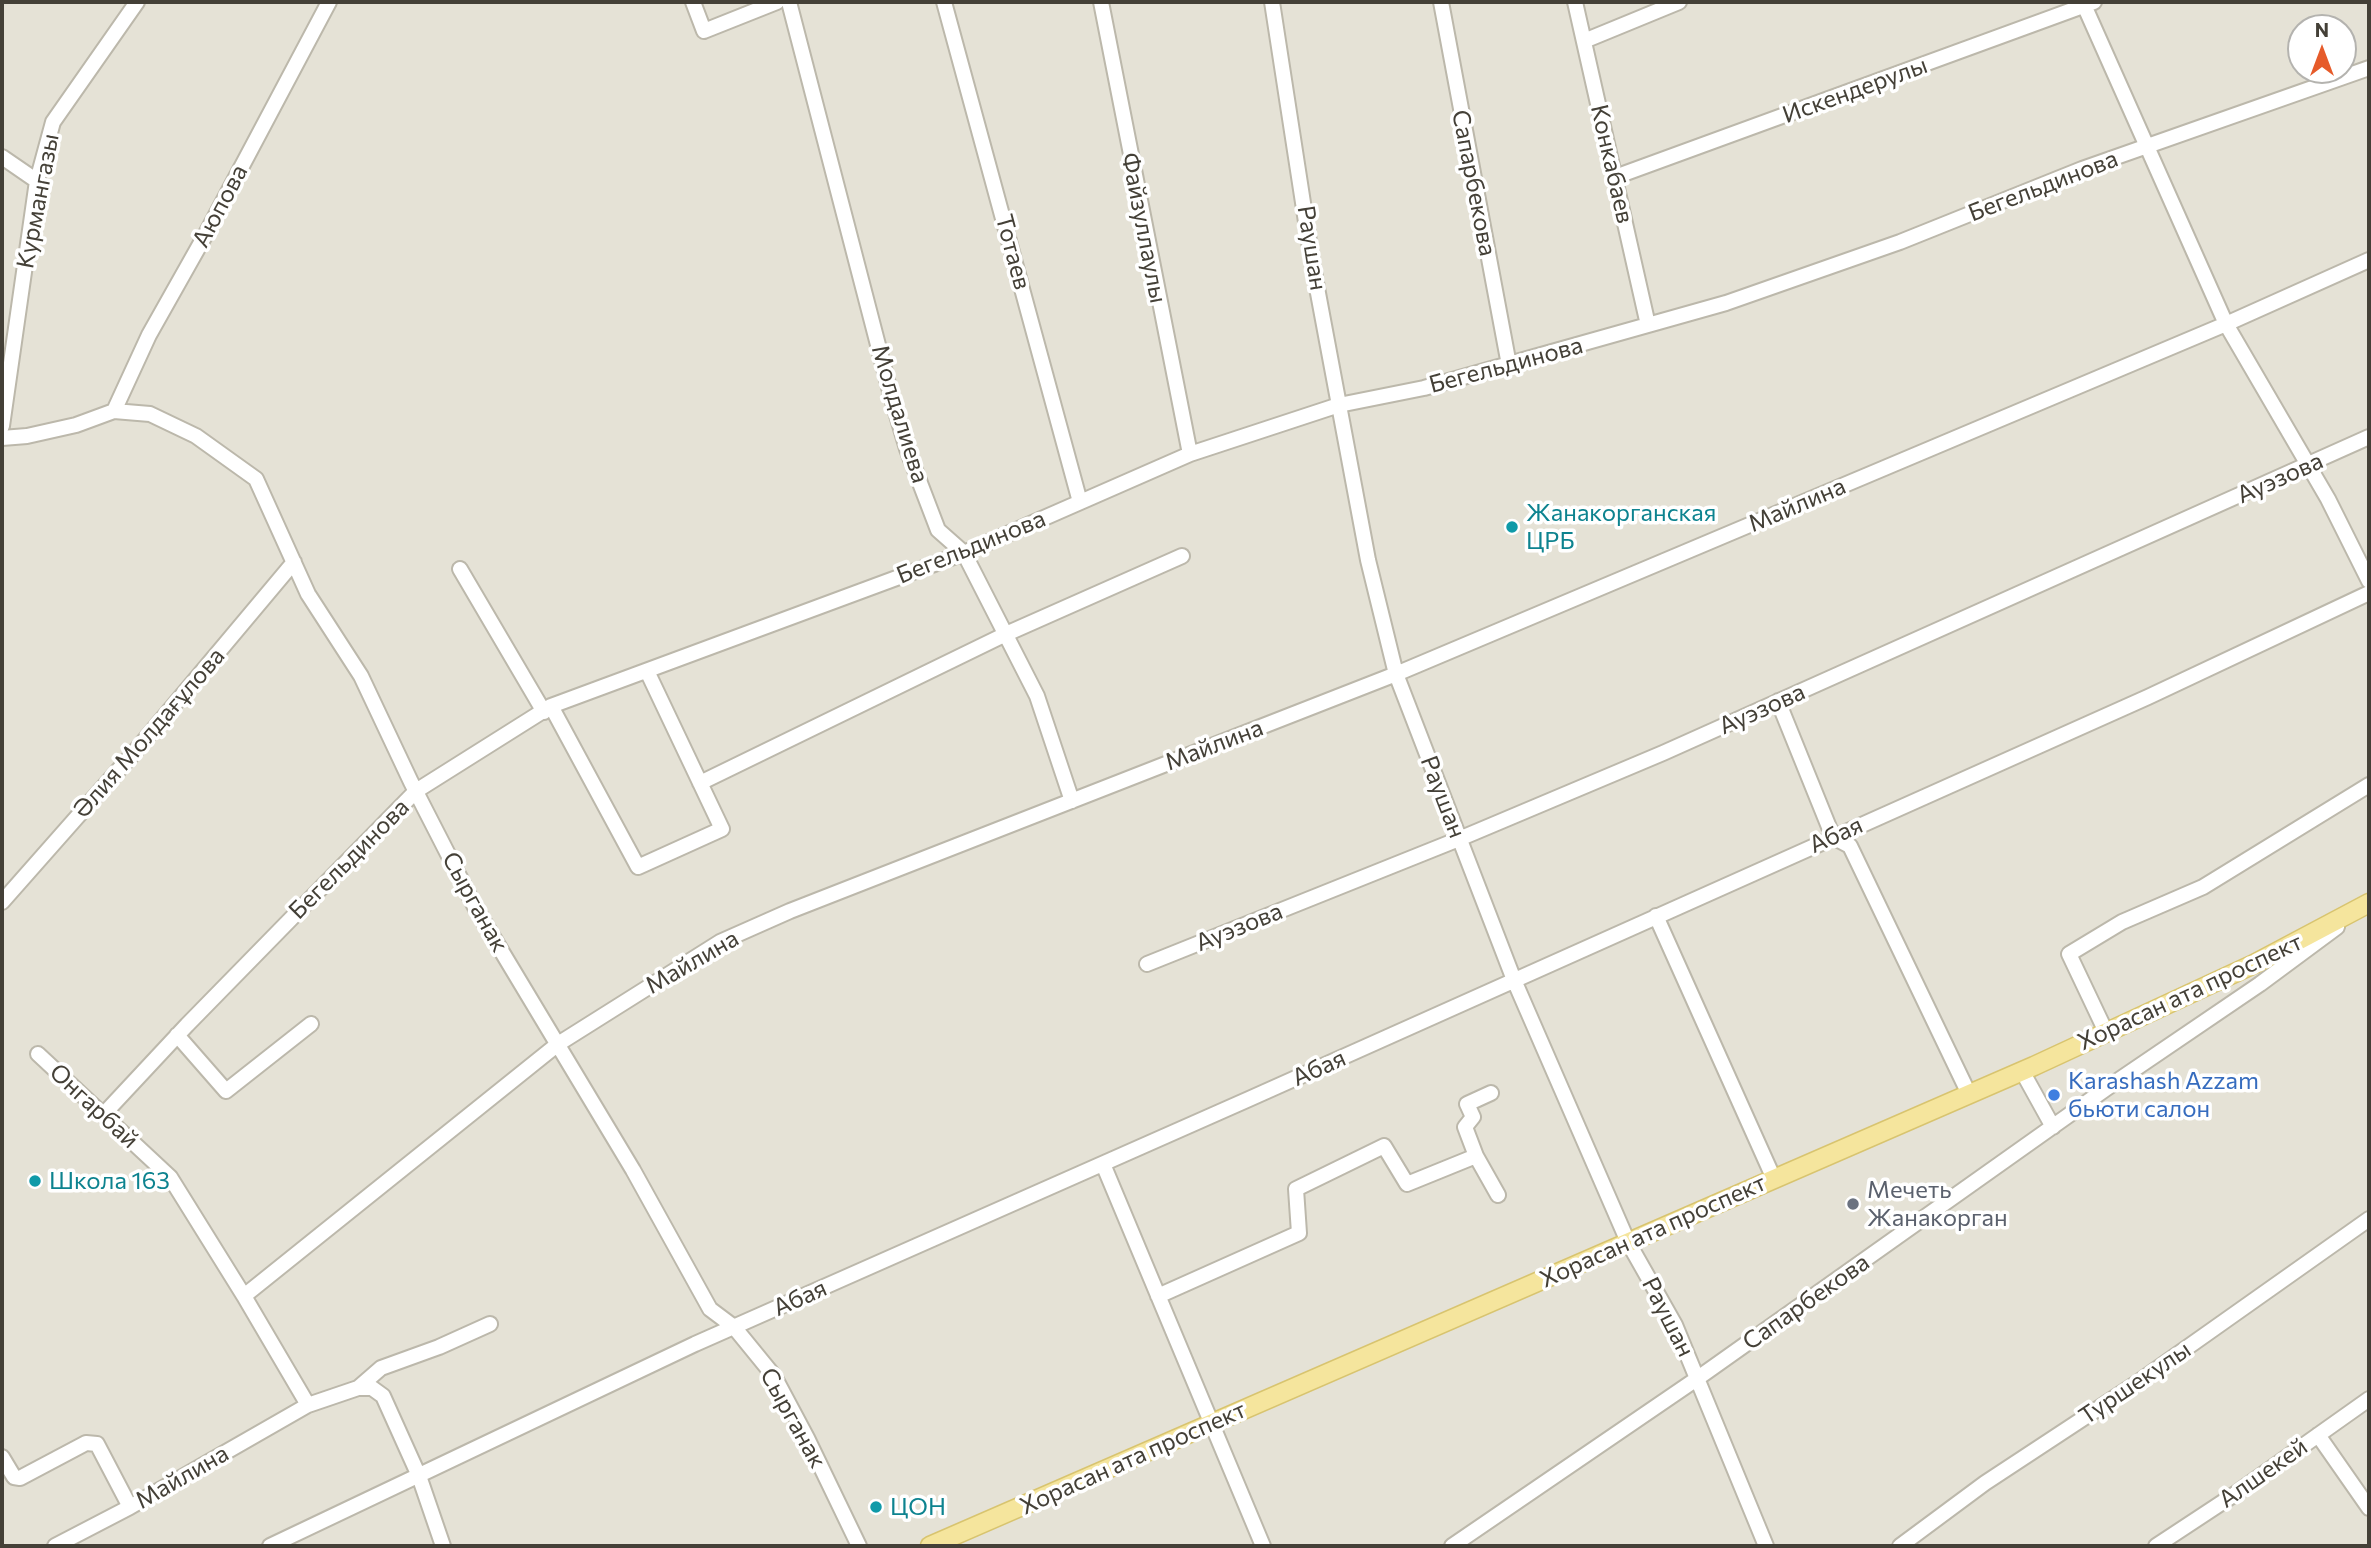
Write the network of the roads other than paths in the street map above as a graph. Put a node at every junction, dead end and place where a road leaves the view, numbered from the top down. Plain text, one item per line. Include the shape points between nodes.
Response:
1 (137, 2) edge
2 (329, 2) edge
3 (693, 2) edge
4 (777, 2) edge
5 (789, 2) edge
6 (944, 2) edge
7 (1101, 2) edge
8 (1272, 2) edge
9 (1441, 2) edge
10 (1575, 2) edge
11 (1679, 2) edge
12 (2089, 4) edge
13 (1584, 41) junction
14 (2369, 68) edge
15 (2146, 147) junction
16 (2, 157) edge
17 (1615, 177) junction
18 (37, 181) junction
19 (2369, 260) edge
20 (2226, 324) junction
21 (1648, 326) junction
22 (1509, 365) junction
23 (1339, 405) junction
24 (114, 411) junction
25 (2, 426) edge
26 (2, 438) edge
27 (2369, 438) edge
28 (1190, 454) junction
29 (2309, 466) junction
30 (1080, 502) junction
31 (964, 552) junction
32 (1182, 556) dead end
33 (294, 562) junction
34 (460, 569) dead end
35 (2369, 581) edge
36 (2369, 593) edge
37 (1006, 634) junction
38 (647, 671) junction
39 (1396, 674) junction
40 (1779, 701) junction
41 (547, 709) junction
42 (700, 783) junction
43 (2369, 785) edge
44 (416, 792) junction
45 (1072, 801) junction
46 (1833, 837) junction
47 (1459, 839) junction
48 (2, 902) edge
49 (2367, 908) edge
50 (1656, 916) junction
51 (1147, 964) dead end
52 (1514, 980) junction
53 (311, 1024) dead end
54 (2106, 1032) junction
55 (177, 1035) junction
56 (558, 1044) junction
57 (38, 1054) dead end
58 (2022, 1071) junction
59 (1490, 1093) dead end
60 (1969, 1094) junction
61 (103, 1115) junction
62 (2053, 1127) junction
63 (1476, 1156) junction
64 (1102, 1164) junction
65 (1774, 1179) junction
66 (1498, 1195) dead end
67 (2369, 1219) edge
68 (1628, 1242) junction
69 (244, 1296) junction
70 (1158, 1296) junction
71 (490, 1324) dead end
72 (734, 1327) junction
73 (1698, 1378) junction
74 (358, 1388) junction
75 (2369, 1399) edge
76 (309, 1405) junction
77 (1212, 1423) junction
78 (2318, 1435) junction
79 (2, 1457) edge
80 (419, 1476) junction
81 (130, 1507) junction
82 (2369, 1507) edge
83 (55, 1546) edge
84 (270, 1546) edge
85 (443, 1546) edge
86 (859, 1546) edge
87 (930, 1546) edge
88 (1263, 1546) edge
89 (1452, 1546) edge
90 (1766, 1546) edge
91 (1900, 1546) edge
92 (2156, 1546) edge

1 - 18 street, Курмангазы via 53,122
2 - 24 street, Аюпова via 149,335
3 - 4 street via 704,31
5 - 31 street, Молдалиева via 908,449 938,530
6 - 30 street, Тотаев
7 - 28 street, Файзуллаулы
8 - 23 street, Раушан
9 - 22 street, Сапарбекова
10 - 13 street, Конкабаев
11 - 13 street
12 - 15 street
12 - 17 street, Искендерулы
13 - 17 street, Конкабаев
14 - 15 street, Бегельдинова
15 - 20 street
15 - 21 street, Бегельдинова via 1900,242
16 - 18 street
17 - 21 street, Конкабаев
18 - 25 street, Курмангазы
19 - 20 street, Майлина
20 - 29 street
20 - 39 street, Майлина
21 - 22 street, Бегельдинова
22 - 23 street, Бегельдинова
23 - 28 street, Бегельдинова
23 - 39 street, Раушан via 1368,560
24 - 26 street, Сырганак via 76,425
24 - 33 street, Сырганак via 150,414 196,436 256,479
27 - 29 street, Ауэзова
28 - 30 street, Бегельдинова
29 - 35 street
29 - 40 street, Ауэзова
30 - 31 street, Бегельдинова
31 - 37 street, Молдалиева
31 - 38 street, Бегельдинова
32 - 37 street
33 - 44 street, Сырганак via 308,594 361,676
33 - 48 street, Әлия Молдағұлова
34 - 41 street
36 - 46 street, Абая
37 - 42 street
37 - 45 street, Молдалиева via 1037,696
38 - 41 street, Бегельдинова
38 - 42 street
39 - 45 street, Майлина
39 - 47 street, Раушан
40 - 46 street
40 - 47 street, Ауэзова
41 - 42 street via 638,867 722,829
41 - 44 street, Бегельдинова
43 - 54 street via 2203,887 2122,922 2069,954
44 - 55 street, Бегельдинова
44 - 56 street, Сырганак via 475,907
45 - 56 street, Майлина via 720,943
46 - 50 street, Абая
46 - 60 street via 1850,846
47 - 51 street, Ауэзова
47 - 52 street, Раушан
49 - 54 main road, Хорасан ата проспект
49 - 62 street, Сапарбекова
50 - 52 street, Абая
50 - 65 street
52 - 64 street, Абая
52 - 68 street, Раушан
53 - 55 street via 226,1091
54 - 58 main road, Хорасан ата проспект
55 - 61 street, Бегельдинова
56 - 69 street, Майлина
56 - 72 street, Сырганак via 710,1309
57 - 61 street, Онгарбай
58 - 60 main road, Хорасан ата проспект
58 - 62 street
59 - 63 street via 1467,1104 1474,1117 1465,1127
60 - 65 main road, Хорасан ата проспект
61 - 69 street, Онгарбай via 170,1177
62 - 73 street, Сапарбекова
63 - 66 street
63 - 70 street via 1407,1184 1384,1146 1297,1189 1299,1233
64 - 70 street
64 - 72 street, Абая
65 - 68 main road, Хорасан ата проспект
67 - 91 street, Туршекулы
68 - 73 street, Раушан via 1675,1325
68 - 77 main road, Хорасан ата проспект
69 - 76 street
70 - 77 street
71 - 74 street, Майлина via 381,1368
72 - 80 street, Абая
72 - 86 street, Сырганак via 774,1376
73 - 89 street, Сапарбекова
73 - 90 street, Раушан
74 - 76 street, Майлина
74 - 80 street via 372,1388 383,1396
75 - 78 street, Алшекей
76 - 81 street, Майлина
77 - 87 main road, Хорасан ата проспект
77 - 88 street
78 - 82 street
78 - 92 street, Алшекей
79 - 81 street via 14,1477 20,1478 86,1443 97,1444
80 - 84 street, Абая
80 - 85 street
81 - 83 street, Майлина

